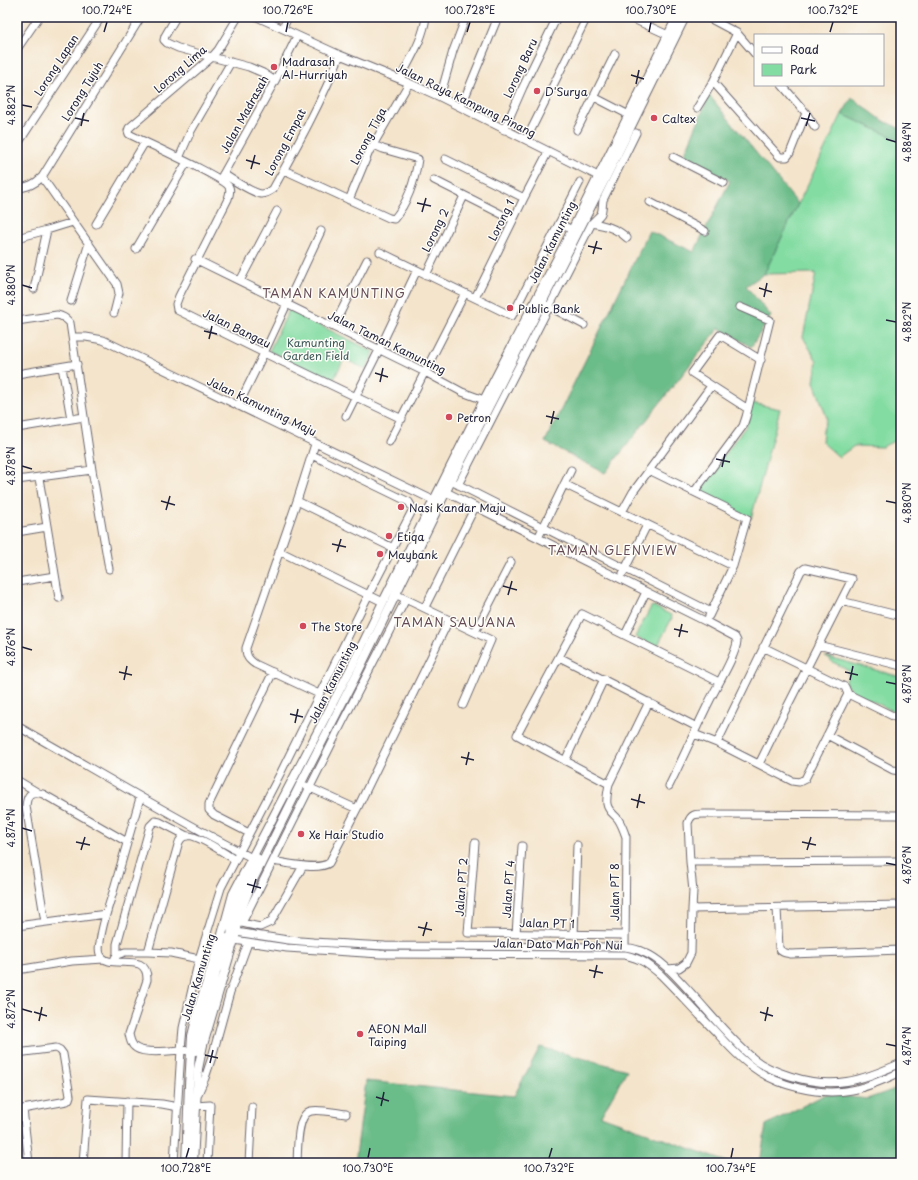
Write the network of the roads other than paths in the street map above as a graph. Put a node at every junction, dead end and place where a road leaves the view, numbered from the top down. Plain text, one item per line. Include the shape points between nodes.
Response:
1 (39, 17) edge
2 (101, 17) edge
3 (141, 17) edge
4 (176, 17) edge
5 (238, 17) edge
6 (257, 17) edge
7 (288, 17) edge
8 (426, 17) edge
9 (466, 17) edge
10 (498, 17) edge
11 (557, 17) edge
12 (586, 17) edge
13 (629, 17) edge
14 (677, 17) edge
15 (685, 17) edge
16 (707, 17) edge
17 (282, 28) junction
18 (737, 34) junction
19 (668, 35) junction
20 (297, 36) junction
21 (17, 49) edge
22 (754, 53) edge
23 (615, 54) dead end
24 (340, 55) junction
25 (211, 58) junction
26 (231, 62) junction
27 (400, 79) junction
28 (275, 81) junction
29 (713, 82) junction
30 (409, 83) junction
31 (783, 86) edge
32 (440, 97) junction
33 (594, 97) junction
34 (461, 107) junction
35 (697, 108) dead end
36 (806, 113) junction
37 (628, 115) junction
38 (815, 126) dead end
39 (504, 130) junction
40 (578, 130) dead end
41 (636, 133) dead end
42 (526, 140) junction
43 (144, 142) junction
44 (17, 145) edge
45 (374, 145) junction
46 (548, 152) junction
47 (673, 157) dead end
48 (179, 158) junction
49 (445, 159) dead end
50 (187, 162) junction
51 (284, 170) junction
52 (42, 176) junction
53 (598, 176) junction
54 (221, 177) junction
55 (434, 180) dead end
56 (580, 182) dead end
57 (724, 183) dead end
58 (17, 189) edge
59 (464, 196) junction
60 (524, 198) junction
61 (349, 200) junction
62 (593, 202) junction
63 (650, 202) dead end
64 (602, 203) junction
65 (277, 211) dead end
66 (513, 220) junction
67 (73, 222) junction
68 (560, 223) junction
69 (96, 224) dead end
70 (592, 224) junction
71 (47, 230) junction
72 (572, 230) junction
73 (321, 231) dead end
74 (705, 231) dead end
75 (17, 238) edge
76 (627, 238) dead end
77 (89, 243) junction
78 (136, 249) dead end
79 (380, 252) dead end
80 (197, 259) junction
81 (367, 260) dead end
82 (417, 270) junction
83 (426, 275) junction
84 (240, 281) junction
85 (530, 281) junction
86 (542, 288) junction
87 (34, 289) dead end
88 (464, 293) junction
89 (475, 298) junction
90 (71, 301) dead end
91 (286, 304) junction
92 (546, 305) junction
93 (740, 308) dead end
94 (114, 313) dead end
95 (17, 321) edge
96 (584, 325) dead end
97 (333, 327) junction
98 (72, 337) junction
99 (379, 350) junction
100 (264, 353) junction
101 (761, 360) junction
102 (77, 364) junction
103 (62, 367) junction
104 (425, 372) junction
105 (17, 374) edge
106 (711, 386) junction
107 (356, 397) junction
108 (484, 400) junction
109 (238, 406) junction
110 (748, 409) junction
111 (346, 416) dead end
112 (84, 417) junction
113 (72, 419) junction
114 (402, 419) junction
115 (17, 428) edge
116 (390, 442) dead end
117 (315, 444) junction
118 (312, 455) junction
119 (92, 470) junction
120 (571, 470) dead end
121 (649, 470) junction
122 (39, 478) junction
123 (17, 480) edge
124 (452, 481) junction
125 (564, 484) junction
126 (443, 491) junction
127 (694, 492) junction
128 (297, 501) junction
129 (438, 502) junction
130 (475, 506) junction
131 (622, 512) junction
132 (646, 525) junction
133 (47, 527) junction
134 (543, 528) junction
135 (17, 532) edge
136 (538, 538) junction
137 (392, 548) junction
138 (279, 551) junction
139 (511, 562) dead end
140 (733, 566) junction
141 (625, 569) junction
142 (109, 570) dead end
143 (55, 576) junction
144 (620, 578) junction
145 (17, 582) edge
146 (646, 592) junction
147 (369, 594) junction
148 (396, 594) junction
149 (59, 598) dead end
150 (406, 599) junction
151 (841, 601) junction
152 (383, 602) junction
153 (424, 608) junction
154 (711, 612) junction
155 (901, 616) edge
156 (449, 620) junction
157 (707, 622) junction
158 (475, 632) junction
159 (625, 635) junction
160 (818, 645) junction
161 (763, 647) junction
162 (559, 656) junction
163 (901, 666) edge
164 (807, 668) junction
165 (273, 672) junction
166 (604, 679) junction
167 (719, 682) junction
168 (319, 694) junction
169 (848, 694) junction
170 (649, 702) junction
171 (463, 705) dead end
172 (901, 720) edge
173 (17, 726) edge
174 (696, 731) junction
175 (827, 736) junction
176 (717, 743) junction
177 (566, 761) junction
178 (759, 764) junction
179 (901, 771) edge
180 (17, 780) edge
181 (301, 783) junction
182 (609, 784) junction
183 (669, 786) dead end
184 (310, 787) junction
185 (37, 792) junction
186 (140, 798) junction
187 (357, 809) junction
188 (901, 815) edge
189 (185, 822) junction
190 (177, 831) junction
191 (248, 833) junction
192 (187, 836) junction
193 (127, 842) junction
194 (475, 842) dead end
195 (577, 845) dead end
196 (522, 846) dead end
197 (258, 847) junction
198 (239, 852) junction
199 (252, 858) junction
200 (235, 860) junction
201 (273, 861) junction
202 (901, 861) edge
203 (690, 862) junction
204 (303, 866) junction
205 (901, 905) edge
206 (777, 908) junction
207 (692, 909) junction
208 (106, 914) junction
209 (45, 922) junction
210 (17, 926) edge
211 (468, 933) joint
212 (516, 934) junction
213 (574, 934) junction
214 (625, 935) junction
215 (234, 936) junction
216 (248, 942) junction
217 (629, 948) junction
218 (901, 950) edge
219 (148, 952) junction
220 (631, 957) junction
221 (115, 959) junction
222 (199, 959) junction
223 (104, 960) junction
224 (679, 968) junction
225 (668, 969) junction
226 (17, 970) edge
227 (675, 976) junction
228 (181, 1050) junction
229 (190, 1051) junction
230 (17, 1054) edge
231 (901, 1063) edge
232 (190, 1067) junction
233 (901, 1072) edge
234 (127, 1101) junction
235 (195, 1103) junction
236 (178, 1107) junction
237 (252, 1107) dead end
238 (20, 1110) edge
239 (346, 1114) dead end
240 (29, 1163) edge
241 (83, 1163) edge
242 (126, 1163) edge
243 (174, 1163) edge
244 (186, 1163) edge
245 (193, 1163) edge
246 (206, 1163) edge
247 (249, 1163) edge
248 (297, 1163) edge

1 - 21 street
2 - 44 street, Lorong Lapan
3 - 52 street, Lorong Tujuh
4 - 25 street via 164,40 178,48
5 - 25 street, Lorong Lima
6 - 17 street, Jalan Raya Kampung Pinang
7 - 17 street
8 - 27 street via 422,37
9 - 32 street
10 - 34 street
11 - 39 street, Lorong Baru
12 - 42 street
13 - 19 street
14 - 19 main road, Jalan Kamunting
15 - 62 main road, Jalan Kamunting
16 - 18 street
17 - 20 street, Jalan Raya Kampung Pinang
18 - 22 street
18 - 29 street
19 - 37 main road, Jalan Kamunting
20 - 24 street, Jalan Raya Kampung Pinang
20 - 28 street, Jalan Madrasah
23 - 33 street
24 - 27 street, Jalan Raya Kampung Pinang
24 - 51 street, Lorong Empat
25 - 26 street
25 - 43 street, Lorong Lima via 129,128 129,134
26 - 28 street via 263,73
26 - 48 street via 191,131
27 - 30 street, Jalan Raya Kampung Pinang
28 - 54 street, Jalan Madrasah
29 - 35 street
29 - 36 street via 780,156 787,156 790,153
30 - 32 street, Jalan Raya Kampung Pinang
30 - 45 street, Lorong Tiga
31 - 36 street
32 - 34 street, Jalan Raya Kampung Pinang
33 - 37 street
33 - 40 street
34 - 39 street, Jalan Raya Kampung Pinang
36 - 38 street
37 - 53 main road, Jalan Kamunting
39 - 42 street, Jalan Raya Kampung Pinang
41 - 64 street
42 - 46 street, Jalan Raya Kampung Pinang
43 - 48 street
43 - 69 street
45 - 61 street, Lorong Tiga
45 - 61 street via 418,159 406,201 394,219
46 - 53 street, Jalan Raya Kampung Pinang
46 - 60 street, Lorong 1
47 - 57 street
48 - 50 street
49 - 60 street
50 - 54 street
50 - 78 street
51 - 54 street, Lorong Empat via 273,189 262,194
51 - 61 street
52 - 58 street via 36,183
52 - 67 street
53 - 72 main road, Jalan Kamunting
54 - 80 street via 230,188 228,199
55 - 59 street
56 - 68 street
59 - 66 street
59 - 83 street, Lorong 2
60 - 66 street, Lorong 1
62 - 64 street
62 - 92 main road, Jalan Kamunting
63 - 74 street
64 - 70 street via 601,216
65 - 84 street
66 - 89 street, Lorong 1
67 - 71 street
67 - 77 street
68 - 72 street
68 - 85 street
70 - 76 street via 610,227
70 - 92 street
71 - 75 street
71 - 87 street
72 - 86 main road, Jalan Kamunting
73 - 91 street
77 - 90 street
77 - 94 street via 117,284 119,293
79 - 82 street
80 - 84 street, Jalan Taman Kamunting
80 - 100 street, Jalan Bangau via 176,304 177,310
81 - 97 street
82 - 83 street
82 - 99 street
83 - 88 street
84 - 91 street, Jalan Taman Kamunting
85 - 86 street
85 - 89 street via 512,316
86 - 108 main road, Jalan Kamunting
88 - 89 street
88 - 104 street
91 - 97 street, Jalan Taman Kamunting
91 - 100 street
92 - 96 street
92 - 124 main road, Jalan Kamunting
93 - 101 street via 770,320
95 - 98 street via 62,316 70,323
97 - 99 street, Jalan Taman Kamunting
98 - 102 street
98 - 109 street, Jalan Kamunting Maju via 103,340
99 - 104 street, Jalan Taman Kamunting
99 - 107 street
100 - 107 street, Jalan Bangau
100 - 109 street
101 - 106 street via 720,335 692,373
101 - 110 street
102 - 103 street
102 - 112 street
103 - 105 street
103 - 113 street
104 - 108 street, Jalan Taman Kamunting via 462,392
104 - 114 street
106 - 110 street
106 - 121 street
107 - 111 street
107 - 114 street, Jalan Bangau
108 - 124 main road, Jalan Kamunting via 462,436
109 - 117 street, Jalan Kamunting Maju
110 - 127 street via 743,426
112 - 113 street
112 - 119 street
113 - 115 street
114 - 116 street
117 - 118 street
117 - 129 street, Jalan Kamunting Maju
118 - 128 street
118 - 137 street via 409,502 413,509
119 - 122 street
119 - 142 street
120 - 125 street
121 - 127 street
121 - 131 street
122 - 123 street
122 - 133 street
124 - 126 main road, Jalan Kamunting
124 - 134 street
125 - 131 street
125 - 134 street
126 - 129 main road, Jalan Kamunting
126 - 130 street
127 - 140 street via 747,518
128 - 137 street
128 - 138 street
129 - 148 main road, Jalan Kamunting
129 - 152 main road, Jalan Kamunting
130 - 136 street
130 - 153 street
131 - 132 street
132 - 140 street
132 - 141 street
133 - 135 street
133 - 143 street
134 - 136 street
134 - 141 street
136 - 144 street
137 - 147 street
138 - 147 street
138 - 165 street via 246,648 247,656 254,664
139 - 158 street
140 - 154 street
141 - 144 street
141 - 154 street
143 - 145 street
143 - 149 street
144 - 146 street
146 - 157 street
146 - 159 street
147 - 152 street
147 - 168 street
148 - 150 street
148 - 181 main road, Jalan Kamunting
150 - 153 street
150 - 184 street
151 - 155 street
151 - 160 street
151 - 161 street via 852,579 805,568 801,571
152 - 197 main road, Jalan Kamunting via 352,668
153 - 156 street
154 - 157 street
156 - 158 street
156 - 187 street
157 - 167 street via 738,641
158 - 171 street via 491,640
159 - 162 street via 582,614
159 - 167 street
160 - 163 street
160 - 164 street
161 - 164 street
161 - 176 street
162 - 166 street
162 - 177 street via 517,735
164 - 169 street via 845,687
164 - 178 street
165 - 168 street
165 - 191 street via 209,804 209,810 214,815
166 - 170 street
166 - 177 street
167 - 174 street
168 - 191 street
169 - 172 street
169 - 175 street
170 - 174 street
170 - 182 street
173 - 186 street
174 - 176 street
174 - 183 street
175 - 178 street via 805,779 799,782
175 - 179 street via 893,770
176 - 178 street
177 - 182 street
180 - 185 street
181 - 184 street
181 - 215 main road, Jalan Kamunting via 253,880
182 - 214 street, Jalan PT 8 via 607,805 623,828 626,837
184 - 187 street
184 - 201 street
185 - 193 street
185 - 209 street via 28,796 26,806
186 - 189 street
186 - 193 street
187 - 204 street via 328,864 320,867
188 - 203 street via 696,814 690,817 688,823
189 - 190 street
189 - 198 street
190 - 192 street
190 - 221 street via 155,821 150,826
191 - 198 street
192 - 200 street via 197,838
192 - 219 street via 180,840 178,845
193 - 208 street
194 - 211 street, Jalan PT 2
195 - 213 street
196 - 212 street, Jalan PT 4
197 - 199 main road, Jalan Kamunting
197 - 215 main road via 257,857 236,906 232,922
198 - 199 street
198 - 200 street
199 - 229 main road, Jalan Kamunting via 230,903 195,1022
200 - 222 street via 220,888
201 - 204 street
201 - 204 street via 242,922 260,927 271,922
202 - 203 street
203 - 207 street
205 - 206 street
206 - 207 street
206 - 218 street via 779,948 784,953
207 - 224 street via 691,953
208 - 209 street
208 - 223 street via 100,944
209 - 210 street
211 - 212 street, Jalan PT 1
212 - 213 street, Jalan PT 1
213 - 214 street, Jalan PT 1
214 - 217 street, Jalan PT 8
215 - 216 street, Jalan Dato Mah Poh Nui
215 - 217 street, Jalan Dato Mah Poh Nui via 385,946
215 - 232 main road via 228,939 216,972
215 - 235 main road, Jalan Kamunting via 203,1045
216 - 220 street, Jalan Dato Mah Poh Nui via 312,951 380,954
216 - 235 street
217 - 220 street, Jalan PT 8
217 - 225 street, Jalan Dato Mah Poh Nui via 643,952
219 - 221 street via 125,952
219 - 222 street via 171,953
220 - 233 street, Jalan Dato Mah Poh Nui via 649,965 661,975 736,1053 752,1067 772,1078 813,1091 839,1092 868,1086
221 - 223 street
221 - 228 street via 136,963 147,974 129,1034 132,1044 141,1050
222 - 228 street via 183,1028
223 - 226 street via 72,961
224 - 225 street
224 - 227 street
225 - 227 street, Jalan Dato Mah Poh Nui
227 - 231 street, Jalan Dato Mah Poh Nui via 740,1047 774,1070 798,1079 838,1083 865,1078
228 - 229 street
228 - 236 street
229 - 232 main road, Jalan Kamunting
230 - 238 street via 56,1048 60,1050 63,1054 70,1096 67,1101
232 - 244 main road, Jalan Kamunting
234 - 236 street
234 - 241 street via 88,1099
234 - 242 street
235 - 245 main road, Jalan Kamunting
235 - 246 street via 210,1105
236 - 243 street
237 - 247 street
238 - 240 street
239 - 248 street via 312,1110 306,1112 300,1124

